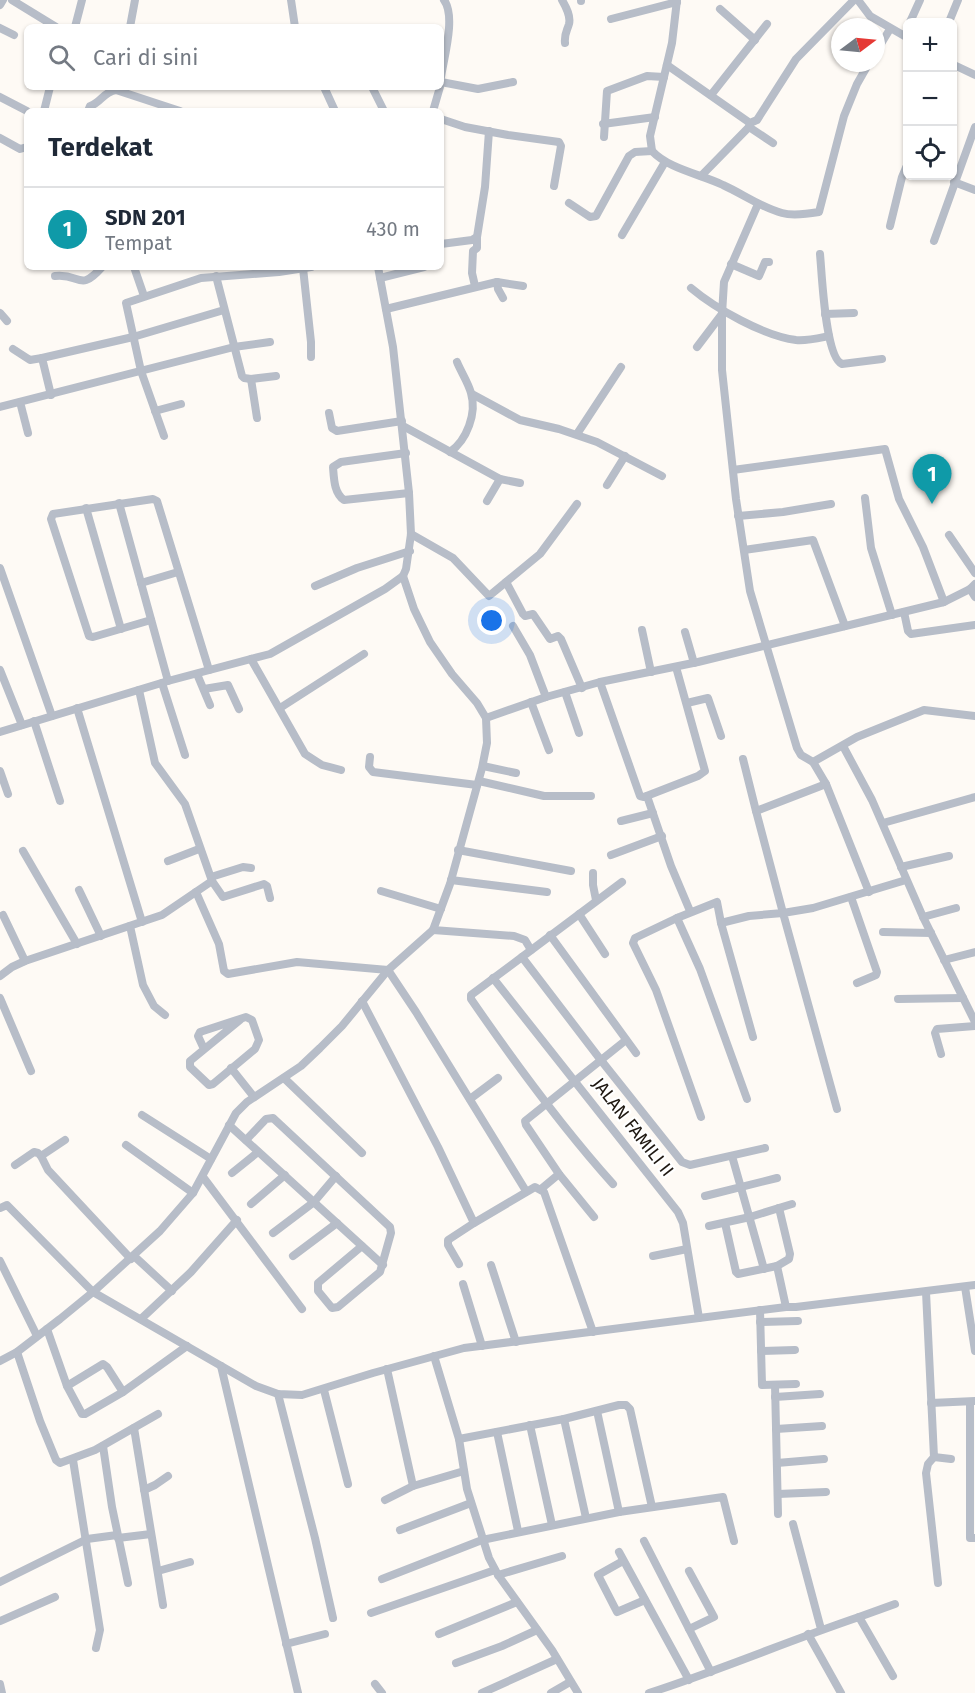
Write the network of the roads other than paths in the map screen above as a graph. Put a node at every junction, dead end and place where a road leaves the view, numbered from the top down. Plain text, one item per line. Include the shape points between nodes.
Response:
1 (3, 0) edge
2 (12, 0) edge
3 (82, 0) edge
4 (135, 0) edge
5 (291, 0) edge
6 (562, 0) edge
7 (856, 0) edge
8 (920, 0) edge
9 (958, 0) edge
10 (447, 1) edge
11 (677, 1) edge
12 (0, 5) edge
13 (720, 9) dead end
14 (611, 18) dead end
15 (912, 18) edge
16 (951, 18) edge
17 (51, 24) edge
18 (76, 24) edge
19 (131, 24) edge
20 (295, 24) edge
21 (767, 24) dead end
22 (0, 28) edge
23 (890, 29) junction
24 (903, 34) edge
25 (14, 35) dead end
26 (885, 37) edge
27 (755, 40) junction
28 (565, 43) dead end
29 (444, 58) edge
30 (667, 65) junction
31 (957, 66) edge
32 (864, 72) edge
33 (975, 75) edge
34 (664, 77) junction
35 (444, 82) edge
36 (513, 82) dead end
37 (49, 90) edge
38 (114, 90) edge
39 (119, 90) edge
40 (325, 90) edge
41 (374, 90) edge
42 (439, 90) edge
43 (711, 95) junction
44 (0, 97) edge
45 (45, 108) edge
46 (89, 108) edge
47 (171, 108) edge
48 (334, 108) edge
49 (382, 108) edge
50 (435, 108) edge
51 (24, 109) edge
52 (655, 117) junction
53 (444, 120) edge
54 (603, 124) junction
55 (750, 125) junction
56 (975, 127) edge
57 (489, 131) junction
58 (0, 138) edge
59 (603, 138) dead end
60 (773, 143) dead end
61 (24, 148) edge
62 (652, 151) junction
63 (665, 162) junction
64 (903, 175) edge
65 (701, 176) junction
66 (954, 182) junction
67 (554, 186) dead end
68 (975, 190) edge
69 (569, 203) dead end
70 (758, 204) junction
71 (890, 226) dead end
72 (622, 235) dead end
73 (477, 237) junction
74 (934, 241) dead end
75 (444, 244) edge
76 (820, 254) dead end
77 (769, 262) dead end
78 (731, 264) junction
79 (99, 270) edge
80 (135, 270) edge
81 (199, 270) edge
82 (249, 270) edge
83 (293, 270) edge
84 (307, 270) edge
85 (379, 270) edge
86 (412, 270) edge
87 (55, 276) dead end
88 (216, 276) junction
89 (201, 278) junction
90 (380, 278) junction
91 (497, 282) junction
92 (475, 286) junction
93 (523, 286) dead end
94 (691, 288) dead end
95 (144, 296) junction
96 (503, 298) dead end
97 (386, 309) junction
98 (224, 310) junction
99 (722, 312) junction
100 (0, 313) edge
101 (854, 313) dead end
102 (825, 314) junction
103 (8, 321) dead end
104 (829, 336) junction
105 (133, 337) junction
106 (270, 342) dead end
107 (697, 346) dead end
108 (234, 347) junction
109 (13, 349) dead end
110 (311, 357) dead end
111 (42, 358) junction
112 (882, 359) dead end
113 (457, 362) dead end
114 (621, 367) dead end
115 (141, 371) junction
116 (276, 376) dead end
117 (251, 379) junction
118 (51, 394) junction
119 (472, 394) junction
120 (20, 402) junction
121 (181, 404) dead end
122 (0, 407) edge
123 (155, 411) junction
124 (328, 413) dead end
125 (256, 418) dead end
126 (402, 424) junction
127 (28, 433) dead end
128 (577, 434) junction
129 (164, 436) dead end
130 (450, 452) junction
131 (406, 453) junction
132 (625, 456) junction
133 (733, 470) junction
134 (662, 476) dead end
135 (500, 479) junction
136 (520, 483) dead end
137 (607, 485) dead end
138 (409, 493) junction
139 (865, 498) dead end
140 (487, 501) dead end
141 (119, 503) junction
142 (577, 504) dead end
143 (831, 504) dead end
144 (86, 508) junction
145 (738, 516) junction
146 (411, 534) junction
147 (949, 535) dead end
148 (744, 550) junction
149 (410, 551) junction
150 (0, 568) edge
151 (178, 572) junction
152 (975, 573) edge
153 (403, 576) junction
154 (506, 582) junction
155 (141, 583) junction
156 (315, 586) dead end
157 (973, 586) edge
158 (975, 597) edge
159 (944, 602) junction
160 (904, 612) junction
161 (892, 615) junction
162 (151, 620) junction
163 (975, 625) edge
164 (513, 626) dead end
165 (845, 626) junction
166 (121, 629) junction
167 (642, 630) dead end
168 (685, 632) dead end
169 (766, 646) junction
170 (364, 654) dead end
171 (251, 659) junction
172 (694, 663) junction
173 (676, 666) junction
174 (0, 670) edge
175 (209, 670) junction
176 (651, 672) junction
177 (197, 674) junction
178 (165, 682) junction
179 (600, 682) junction
180 (582, 688) junction
181 (204, 689) junction
182 (139, 690) junction
183 (565, 692) junction
184 (546, 697) junction
185 (531, 702) junction
186 (687, 703) junction
187 (210, 705) dead end
188 (77, 708) junction
189 (280, 708) junction
190 (239, 709) dead end
191 (52, 716) junction
192 (975, 716) edge
193 (486, 718) junction
194 (34, 721) junction
195 (22, 725) junction
196 (0, 732) edge
197 (579, 733) dead end
198 (721, 736) dead end
199 (843, 746) junction
200 (549, 750) dead end
201 (185, 755) dead end
202 (370, 757) dead end
203 (743, 759) dead end
204 (813, 762) junction
205 (483, 766) junction
206 (341, 770) dead end
207 (0, 771) edge
208 (516, 773) dead end
209 (478, 783) junction
210 (826, 784) junction
211 (8, 794) dead end
212 (591, 796) dead end
213 (647, 796) junction
214 (975, 797) edge
215 (60, 801) dead end
216 (756, 811) junction
217 (653, 813) junction
218 (621, 820) dead end
219 (883, 823) junction
220 (662, 836) junction
221 (199, 849) junction
222 (458, 850) junction
223 (23, 851) dead end
224 (611, 855) dead end
225 (949, 856) dead end
226 (168, 861) dead end
227 (901, 867) junction
228 (251, 868) dead end
229 (571, 871) dead end
230 (593, 873) dead end
231 (212, 879) junction
232 (451, 880) junction
233 (906, 880) junction
234 (622, 882) dead end
235 (80, 890) dead end
236 (381, 891) dead end
237 (196, 892) junction
238 (547, 892) dead end
239 (868, 892) junction
240 (851, 897) junction
241 (270, 898) dead end
242 (596, 900) junction
243 (956, 908) dead end
244 (441, 909) junction
245 (690, 911) junction
246 (783, 913) junction
247 (579, 914) junction
248 (3, 915) dead end
249 (923, 917) junction
250 (677, 918) junction
251 (142, 922) junction
252 (721, 923) junction
253 (130, 926) junction
254 (433, 930) junction
255 (883, 932) dead end
256 (932, 933) junction
257 (550, 935) junction
258 (101, 936) junction
259 (77, 944) junction
260 (531, 950) junction
261 (975, 952) edge
262 (605, 954) dead end
263 (522, 957) junction
264 (944, 960) junction
265 (25, 961) junction
266 (388, 970) junction
267 (0, 976) edge
268 (493, 978) junction
269 (857, 982) dead end
270 (0, 998) edge
271 (963, 998) junction
272 (898, 999) dead end
273 (362, 1001) junction
274 (165, 1015) dead end
275 (240, 1020) junction
276 (975, 1022) edge
277 (975, 1026) edge
278 (753, 1036) dead end
279 (626, 1040) junction
280 (204, 1049) junction
281 (636, 1053) dead end
282 (941, 1054) dead end
283 (600, 1059) junction
284 (231, 1068) junction
285 (31, 1071) dead end
286 (284, 1078) junction
287 (498, 1078) dead end
288 (575, 1079) junction
289 (254, 1097) junction
290 (470, 1099) junction
291 (747, 1100) dead end
292 (547, 1104) junction
293 (837, 1109) dead end
294 (142, 1115) dead end
295 (701, 1117) dead end
296 (229, 1125) junction
297 (65, 1140) dead end
298 (246, 1140) junction
299 (126, 1145) dead end
300 (765, 1148) dead end
301 (258, 1152) junction
302 (362, 1153) dead end
303 (41, 1156) junction
304 (732, 1156) junction
305 (212, 1159) junction
306 (15, 1166) dead end
307 (232, 1173) dead end
308 (560, 1174) junction
309 (285, 1175) junction
310 (336, 1176) junction
311 (203, 1177) junction
312 (777, 1178) dead end
313 (614, 1184) dead end
314 (741, 1187) junction
315 (541, 1189) junction
316 (526, 1191) junction
317 (193, 1193) junction
318 (705, 1196) dead end
319 (314, 1203) junction
320 (251, 1204) dead end
321 (792, 1204) dead end
322 (0, 1208) edge
323 (779, 1208) junction
324 (594, 1217) dead end
325 (750, 1217) junction
326 (237, 1220) junction
327 (337, 1223) junction
328 (474, 1223) junction
329 (725, 1223) junction
330 (709, 1226) dead end
331 (273, 1233) dead end
332 (362, 1246) junction
333 (687, 1249) junction
334 (293, 1256) dead end
335 (653, 1256) dead end
336 (132, 1257) junction
337 (0, 1261) edge
338 (459, 1264) dead end
339 (383, 1265) junction
340 (492, 1265) dead end
341 (777, 1266) junction
342 (764, 1269) junction
343 (463, 1284) dead end
344 (975, 1285) edge
345 (965, 1287) junction
346 (172, 1291) junction
347 (93, 1292) junction
348 (926, 1292) junction
349 (786, 1307) junction
350 (302, 1309) dead end
351 (760, 1310) junction
352 (699, 1318) junction
353 (141, 1319) junction
354 (798, 1321) dead end
355 (760, 1322) junction
356 (47, 1329) junction
357 (593, 1332) junction
358 (37, 1335) junction
359 (516, 1342) junction
360 (187, 1346) junction
361 (482, 1346) junction
362 (795, 1350) dead end
363 (761, 1351) junction
364 (975, 1351) edge
365 (17, 1352) junction
366 (434, 1356) junction
367 (0, 1361) edge
368 (221, 1366) junction
369 (387, 1369) junction
370 (796, 1384) dead end
371 (775, 1385) junction
372 (67, 1386) junction
373 (324, 1390) junction
374 (123, 1392) junction
375 (278, 1394) junction
376 (820, 1394) dead end
377 (775, 1397) junction
378 (973, 1402) edge
379 (931, 1403) junction
380 (597, 1411) junction
381 (158, 1414) dead end
382 (564, 1419) junction
383 (530, 1425) junction
384 (822, 1426) dead end
385 (134, 1428) junction
386 (776, 1429) junction
387 (497, 1432) junction
388 (459, 1439) junction
389 (103, 1446) junction
390 (934, 1457) junction
391 (824, 1459) dead end
392 (951, 1459) dead end
393 (73, 1460) junction
394 (777, 1463) junction
395 (464, 1471) junction
396 (168, 1476) dead end
397 (348, 1484) dead end
398 (413, 1486) junction
399 (144, 1490) junction
400 (826, 1492) dead end
401 (778, 1494) junction
402 (385, 1500) dead end
403 (471, 1503) junction
404 (652, 1507) junction
405 (619, 1512) junction
406 (778, 1514) dead end
407 (586, 1518) junction
408 (793, 1524) dead end
409 (552, 1525) junction
410 (400, 1530) dead end
411 (518, 1531) junction
412 (152, 1534) junction
413 (118, 1537) junction
414 (975, 1538) edge
415 (87, 1539) junction
416 (482, 1540) junction
417 (644, 1541) dead end
418 (734, 1541) dead end
419 (562, 1556) dead end
420 (190, 1562) dead end
421 (158, 1571) junction
422 (689, 1572) dead end
423 (496, 1573) junction
424 (382, 1579) dead end
425 (0, 1582) edge
426 (128, 1583) dead end
427 (938, 1583) dead end
428 (55, 1597) dead end
429 (645, 1600) junction
430 (517, 1602) junction
431 (896, 1604) dead end
432 (163, 1605) dead end
433 (371, 1613) dead end
434 (859, 1617) junction
435 (333, 1618) dead end
436 (0, 1621) edge
437 (689, 1629) junction
438 (820, 1629) junction
439 (537, 1630) junction
440 (326, 1634) dead end
441 (439, 1634) dead end
442 (808, 1634) junction
443 (286, 1644) junction
444 (96, 1648) dead end
445 (557, 1659) junction
446 (456, 1663) dead end
447 (711, 1672) junction
448 (893, 1676) dead end
449 (689, 1680) junction
450 (570, 1682) junction
451 (0, 1684) edge
452 (375, 1684) dead end
453 (2, 1693) edge
454 (298, 1693) edge
455 (382, 1693) edge
456 (482, 1693) edge
457 (551, 1693) edge
458 (578, 1693) edge
459 (649, 1693) edge
460 (841, 1693) edge

1 - 12 street
2 - 17 street
3 - 18 street
4 - 19 street
5 - 20 street
6 - 28 street via 570,21
7 - 23 street via 870,16
7 - 55 street via 796,59
8 - 15 street
9 - 16 street
10 - 29 street via 450,20
11 - 14 street
11 - 30 street
13 - 27 street
21 - 27 street
22 - 25 street
23 - 24 street
23 - 26 street
27 - 43 street
30 - 34 street
30 - 43 street
31 - 33 street
32 - 70 street via 844,116 819,212 789,215
34 - 52 street
34 - 54 street via 647,76 607,91
35 - 36 street via 478,88
37 - 45 street
38 - 46 street
39 - 47 street
40 - 48 street
41 - 49 street
42 - 50 street
43 - 55 street
44 - 51 street
52 - 54 street
52 - 62 street via 650,136
53 - 57 street
54 - 59 street
55 - 60 street
55 - 65 street
56 - 66 street
57 - 67 street via 560,142
57 - 73 street
58 - 61 street
62 - 63 street
62 - 69 street via 629,156 596,216 590,217
63 - 65 street
63 - 72 street
64 - 71 street
65 - 70 street
66 - 68 street
66 - 74 street
70 - 78 street
73 - 75 street
73 - 92 street via 477,248 472,251
76 - 102 street
77 - 78 street via 765,262 759,276
78 - 99 street via 724,282
79 - 87 street via 87,281
80 - 95 street
81 - 89 street
82 - 83 street
82 - 88 street
84 - 110 street
85 - 90 street
86 - 90 street
88 - 89 street
88 - 98 street
89 - 95 street
90 - 97 street
91 - 92 street
91 - 93 street
91 - 96 street
92 - 97 street
94 - 99 street
95 - 105 street via 126,303
97 - 126 street
98 - 105 street
98 - 108 street
99 - 104 street via 779,337 799,340
99 - 107 street
99 - 133 street via 722,370
100 - 103 street
101 - 102 street
102 - 104 street
104 - 112 street via 838,363
105 - 111 street
105 - 115 street
106 - 108 street
108 - 115 street
108 - 117 street via 242,376
109 - 111 street via 30,360
111 - 118 street
113 - 119 street
114 - 128 street
115 - 118 street
115 - 123 street
116 - 117 street
117 - 125 street
118 - 120 street
119 - 128 street via 520,420
119 - 130 street via 471,421 459,446
120 - 122 street
120 - 127 street
121 - 123 street
123 - 129 street
124 - 126 street via 332,428 337,431
126 - 130 street
126 - 131 street
128 - 132 street
130 - 135 street
131 - 138 street
131 - 138 street via 341,462 333,467 334,481 345,500
132 - 134 street
132 - 137 street
133 - 145 street
133 - 159 street via 885,449 899,499
135 - 136 street
135 - 140 street
138 - 146 street
139 - 161 street via 871,548
141 - 144 street
141 - 151 street via 153,499 158,502
141 - 155 street
142 - 154 street via 540,554
143 - 145 street
144 - 166 street
144 - 166 street via 55,513 51,519 88,636
145 - 148 street
146 - 149 street
146 - 154 street via 453,558 487,595
147 - 152 street
148 - 165 street via 813,540
148 - 169 street via 750,591
149 - 153 street
149 - 156 street
150 - 191 street
151 - 155 street
151 - 175 street
153 - 171 street via 279,650
153 - 193 street via 430,642
154 - 180 street via 523,614 533,614 550,639 561,639
155 - 162 street
157 - 158 street
157 - 159 street
159 - 160 street
160 - 161 street
160 - 163 street via 912,634
161 - 165 street
162 - 166 street
162 - 178 street
164 - 184 street via 530,655
165 - 169 street
167 - 176 street
168 - 172 street
169 - 172 street
169 - 204 street via 797,748
170 - 189 street
171 - 175 street
171 - 189 street
172 - 173 street
173 - 176 street
173 - 186 street
174 - 195 street
175 - 177 street
176 - 179 street
177 - 178 street
177 - 181 street
178 - 182 street
178 - 201 street
179 - 180 street
179 - 213 street via 640,796
180 - 183 street
181 - 187 street
181 - 190 street via 228,685
182 - 188 street
182 - 221 street via 155,763 185,804
183 - 184 street
183 - 197 street
184 - 185 street
185 - 193 street
185 - 200 street
186 - 198 street via 708,698
186 - 213 street via 705,771
188 - 191 street
188 - 251 street
189 - 206 street via 305,754 322,765
191 - 194 street
192 - 199 street via 924,710 871,730
193 - 205 street
194 - 195 street
194 - 215 street
195 - 196 street
199 - 204 street
199 - 219 street
202 - 209 street via 369,768 373,772
203 - 216 street
204 - 210 street
205 - 208 street
205 - 209 street
207 - 211 street
209 - 212 street via 544,796
209 - 222 street
210 - 216 street
210 - 239 street
213 - 217 street
214 - 219 street
216 - 246 street
217 - 218 street
217 - 220 street
219 - 227 street
220 - 224 street
220 - 245 street
221 - 226 street
221 - 231 street
222 - 229 street
222 - 232 street
223 - 259 street
225 - 227 street
227 - 233 street
228 - 231 street via 243,867
230 - 242 street
231 - 237 street
231 - 241 street via 223,897 264,884
232 - 238 street
232 - 244 street
233 - 239 street
233 - 249 street
234 - 242 street
235 - 258 street
236 - 244 street
237 - 251 street via 170,910
237 - 266 street via 228,974 307,962
239 - 240 street
240 - 246 street
240 - 269 street via 878,972
242 - 247 street
243 - 249 street
244 - 254 street
245 - 250 street
245 - 252 street via 717,902
246 - 252 street
246 - 293 street
247 - 257 street
247 - 262 street
248 - 265 street
249 - 256 street
250 - 291 street via 700,969
250 - 295 street via 635,938 633,943 656,990
251 - 253 street
252 - 278 street
253 - 258 street
253 - 274 street via 143,986 154,1006
254 - 260 street via 514,936 525,940
254 - 266 street
255 - 256 street
256 - 264 street
257 - 260 street
257 - 279 street
258 - 259 street
259 - 265 street
260 - 263 street
261 - 264 street
263 - 268 street
263 - 283 street
264 - 271 street
265 - 267 street
266 - 273 street
266 - 290 street
268 - 288 street, JALAN FAMILI II
268 - 292 street via 471,999
270 - 285 street
271 - 272 street
271 - 276 street
273 - 286 street via 320,1048
273 - 328 street
275 - 280 street
275 - 280 street via 200,1032
275 - 284 street via 252,1020 258,1046
277 - 282 street via 937,1029 934,1033
279 - 281 street
279 - 283 street
280 - 284 street via 189,1064 206,1083 213,1084
283 - 288 street
283 - 304 street via 682,1162 690,1166
284 - 289 street
286 - 289 street
286 - 302 street
287 - 290 street
288 - 292 street
288 - 333 street, JALAN FAMILI II via 678,1212
289 - 296 street
290 - 316 street
292 - 308 street via 525,1123
292 - 313 street
294 - 305 street
296 - 298 street
296 - 305 street
297 - 303 street
298 - 301 street
298 - 310 street via 266,1119 273,1118
299 - 317 street
300 - 304 street
301 - 307 street
301 - 309 street
303 - 306 street via 34,1152
303 - 336 street via 60,1185
304 - 314 street
305 - 311 street
308 - 315 street
308 - 324 street
309 - 319 street
309 - 320 street
310 - 319 street
310 - 339 street via 390,1227
311 - 317 street
311 - 326 street
312 - 314 street
314 - 318 street
314 - 325 street
315 - 316 street
315 - 357 street
316 - 328 street
317 - 336 street
319 - 327 street
319 - 331 street
321 - 323 street
322 - 347 street via 7,1205
323 - 325 street
323 - 341 street via 790,1254
325 - 329 street
325 - 342 street
326 - 346 street
326 - 350 street
327 - 332 street
327 - 334 street
328 - 338 street via 448,1240
329 - 330 street
329 - 342 street via 736,1272
332 - 339 street
332 - 339 street via 318,1283 318,1291 332,1308 380,1272
333 - 335 street
333 - 352 street, JALAN FAMILI II
336 - 346 street
336 - 347 street
337 - 358 street
340 - 359 street
341 - 342 street
341 - 349 street
343 - 361 street
344 - 345 street
345 - 348 street
345 - 364 street
346 - 353 street
347 - 353 street
347 - 356 street
348 - 349 street
348 - 379 street
349 - 351 street
351 - 352 street
351 - 355 street
352 - 357 street
353 - 360 street
354 - 355 street
355 - 363 street
356 - 358 street
356 - 372 street
357 - 359 street
358 - 365 street
359 - 361 street
360 - 368 street
360 - 374 street
361 - 366 street
362 - 363 street
363 - 371 street via 762,1385
365 - 367 street
365 - 393 street via 56,1460
366 - 369 street
366 - 388 street
368 - 375 street
368 - 443 street
369 - 373 street
369 - 398 street
370 - 371 street
371 - 377 street
372 - 374 street via 103,1364
372 - 374 street via 82,1414
373 - 375 street via 302,1395
373 - 397 street
375 - 435 street
376 - 377 street
377 - 386 street
378 - 379 street
378 - 414 street via 970,1538
379 - 390 street
380 - 382 street
380 - 404 street via 622,1404 630,1409
380 - 405 street
381 - 385 street
382 - 383 street
382 - 407 street
383 - 387 street
383 - 409 street
384 - 386 street
385 - 389 street
385 - 399 street
386 - 394 street
387 - 388 street
387 - 411 street
388 - 395 street
389 - 393 street
389 - 413 street
390 - 392 street
390 - 427 street via 926,1473
391 - 394 street
393 - 415 street
394 - 401 street
395 - 398 street
395 - 403 street
396 - 399 street
398 - 402 street
399 - 412 street
400 - 401 street
401 - 406 street
403 - 410 street
403 - 416 street
404 - 405 street
404 - 418 street via 723,1497
405 - 407 street
407 - 409 street
408 - 438 street
409 - 411 street
411 - 416 street
412 - 413 street
412 - 421 street
413 - 415 street
413 - 426 street
415 - 425 street
415 - 444 street via 100,1630
416 - 423 street
416 - 424 street
417 - 437 street
419 - 423 street
420 - 421 street
421 - 432 street
422 - 437 street via 714,1617
423 - 430 street
423 - 433 street
428 - 436 street
429 - 429 street via 621,1556 598,1575 617,1612
429 - 449 street
430 - 439 street
430 - 441 street
431 - 434 street
434 - 438 street
434 - 448 street
437 - 447 street
438 - 442 street
439 - 445 street
439 - 446 street
440 - 443 street
442 - 447 street
442 - 460 street
443 - 454 street
445 - 450 street
445 - 456 street
447 - 449 street
449 - 459 street
450 - 457 street
450 - 458 street
451 - 453 street
452 - 455 street

